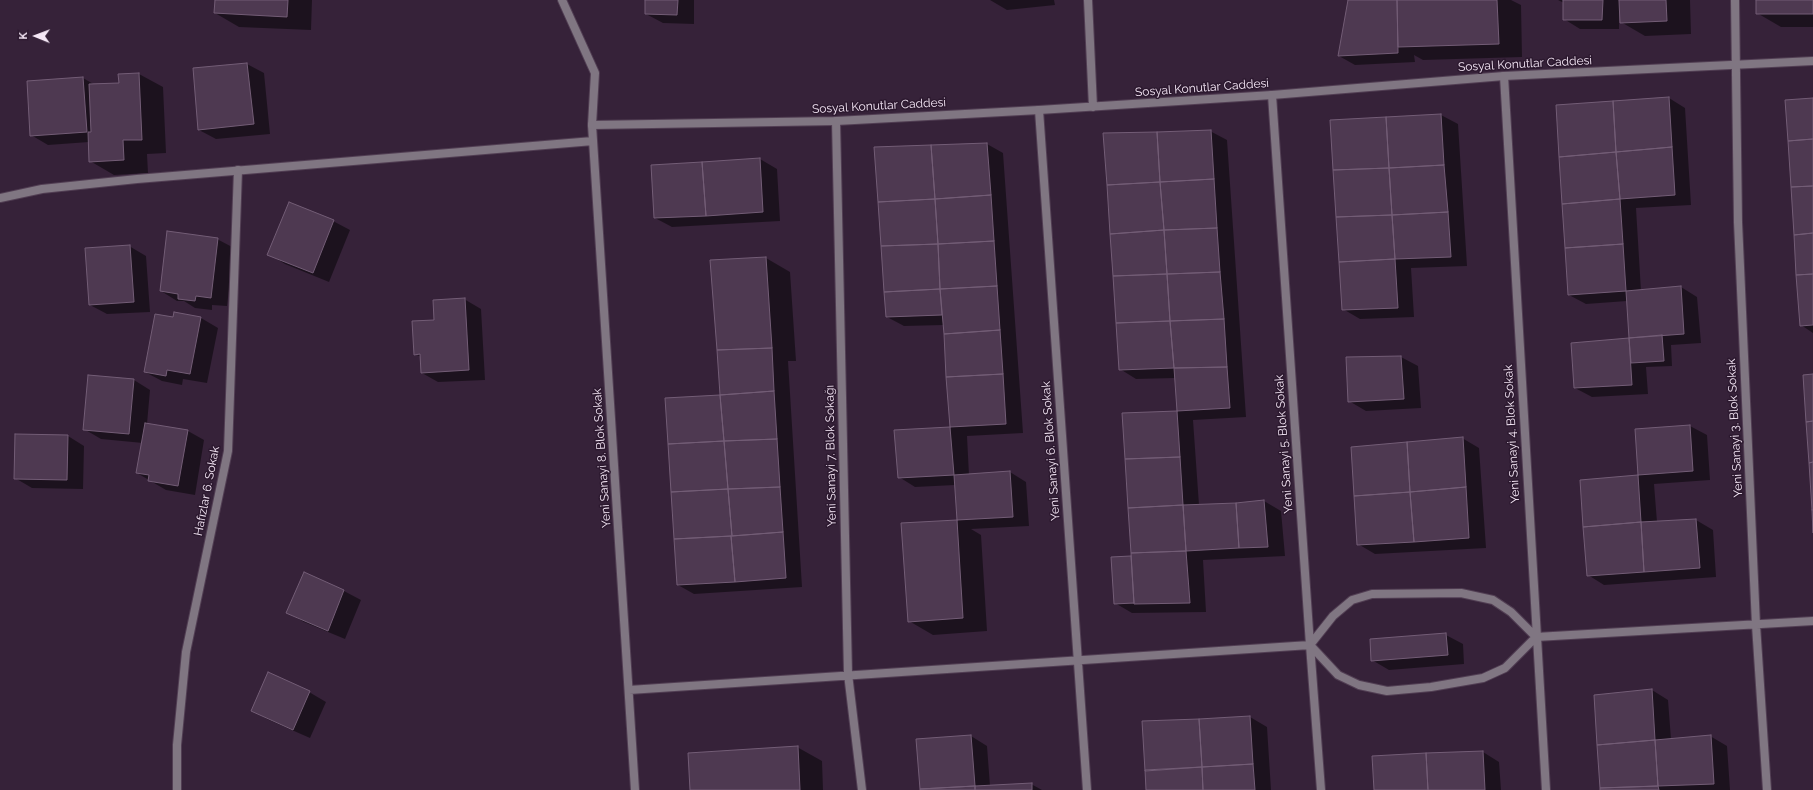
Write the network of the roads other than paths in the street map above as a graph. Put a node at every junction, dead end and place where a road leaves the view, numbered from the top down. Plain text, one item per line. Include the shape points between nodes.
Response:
1 (562, 0) edge
2 (1088, 0) edge
3 (1735, 0) edge
4 (1813, 61) edge
5 (1735, 65) junction
6 (1504, 76) junction
7 (1272, 95) junction
8 (1094, 107) junction
9 (1039, 110) junction
10 (836, 121) junction
11 (592, 125) junction
12 (593, 142) junction
13 (238, 170) junction
14 (0, 198) edge
15 (1813, 621) edge
16 (1756, 625) junction
17 (1536, 637) junction
18 (1310, 645) junction
19 (1077, 661) junction
20 (848, 674) junction
21 (629, 690) junction
22 (177, 790) edge
23 (635, 790) edge
24 (862, 790) edge
25 (1087, 790) edge
26 (1321, 790) edge
27 (1546, 790) edge
28 (1767, 790) edge

1 - 11 street, Yeni Sanayi 8. Blok Sokak via 595,73
2 - 8 street
3 - 5 street, Yeni Sanayi 3. Blok Sokak
4 - 5 street, Sosyal Konutlar Caddesi
5 - 6 street, Sosyal Konutlar Caddesi
5 - 16 street, Yeni Sanayi 3. Blok Sokak via 1738,222
6 - 7 street, Sosyal Konutlar Caddesi
6 - 17 street, Yeni Sanayi 4. Blok Sokak
7 - 8 street, Sosyal Konutlar Caddesi
7 - 18 street, Yeni Sanayi 5. Blok Sokak
8 - 9 street, Sosyal Konutlar Caddesi
9 - 10 street, Sosyal Konutlar Caddesi
9 - 19 street, Yeni Sanayi 6. Blok Sokak
10 - 11 street, Sosyal Konutlar Caddesi
10 - 20 street, Yeni Sanayi 7. Blok Sokağı
11 - 12 street, Yeni Sanayi 8. Blok Sokak
12 - 13 street
12 - 21 street, Yeni Sanayi 8. Blok Sokak
13 - 14 street via 42,189
13 - 22 street, Hafızlar 6. Sokak via 228,451 186,652 177,744
15 - 16 street
16 - 17 street
16 - 28 street, Yeni Sanayi 3. Blok Sokak
17 - 18 street via 1504,668 1483,678 1387,691 1359,685 1338,675
17 - 18 street via 1511,612 1493,600 1461,593 1372,594 1352,600 1333,616
17 - 27 street, Yeni Sanayi 4. Blok Sokak
18 - 19 street
18 - 26 street, Yeni Sanayi 5. Blok Sokak
19 - 20 street
19 - 25 street, Yeni Sanayi 6. Blok Sokak
20 - 21 street
20 - 24 street, Yeni Sanayi 7. Blok Sokağı
21 - 23 street, Yeni Sanayi 8. Blok Sokak

